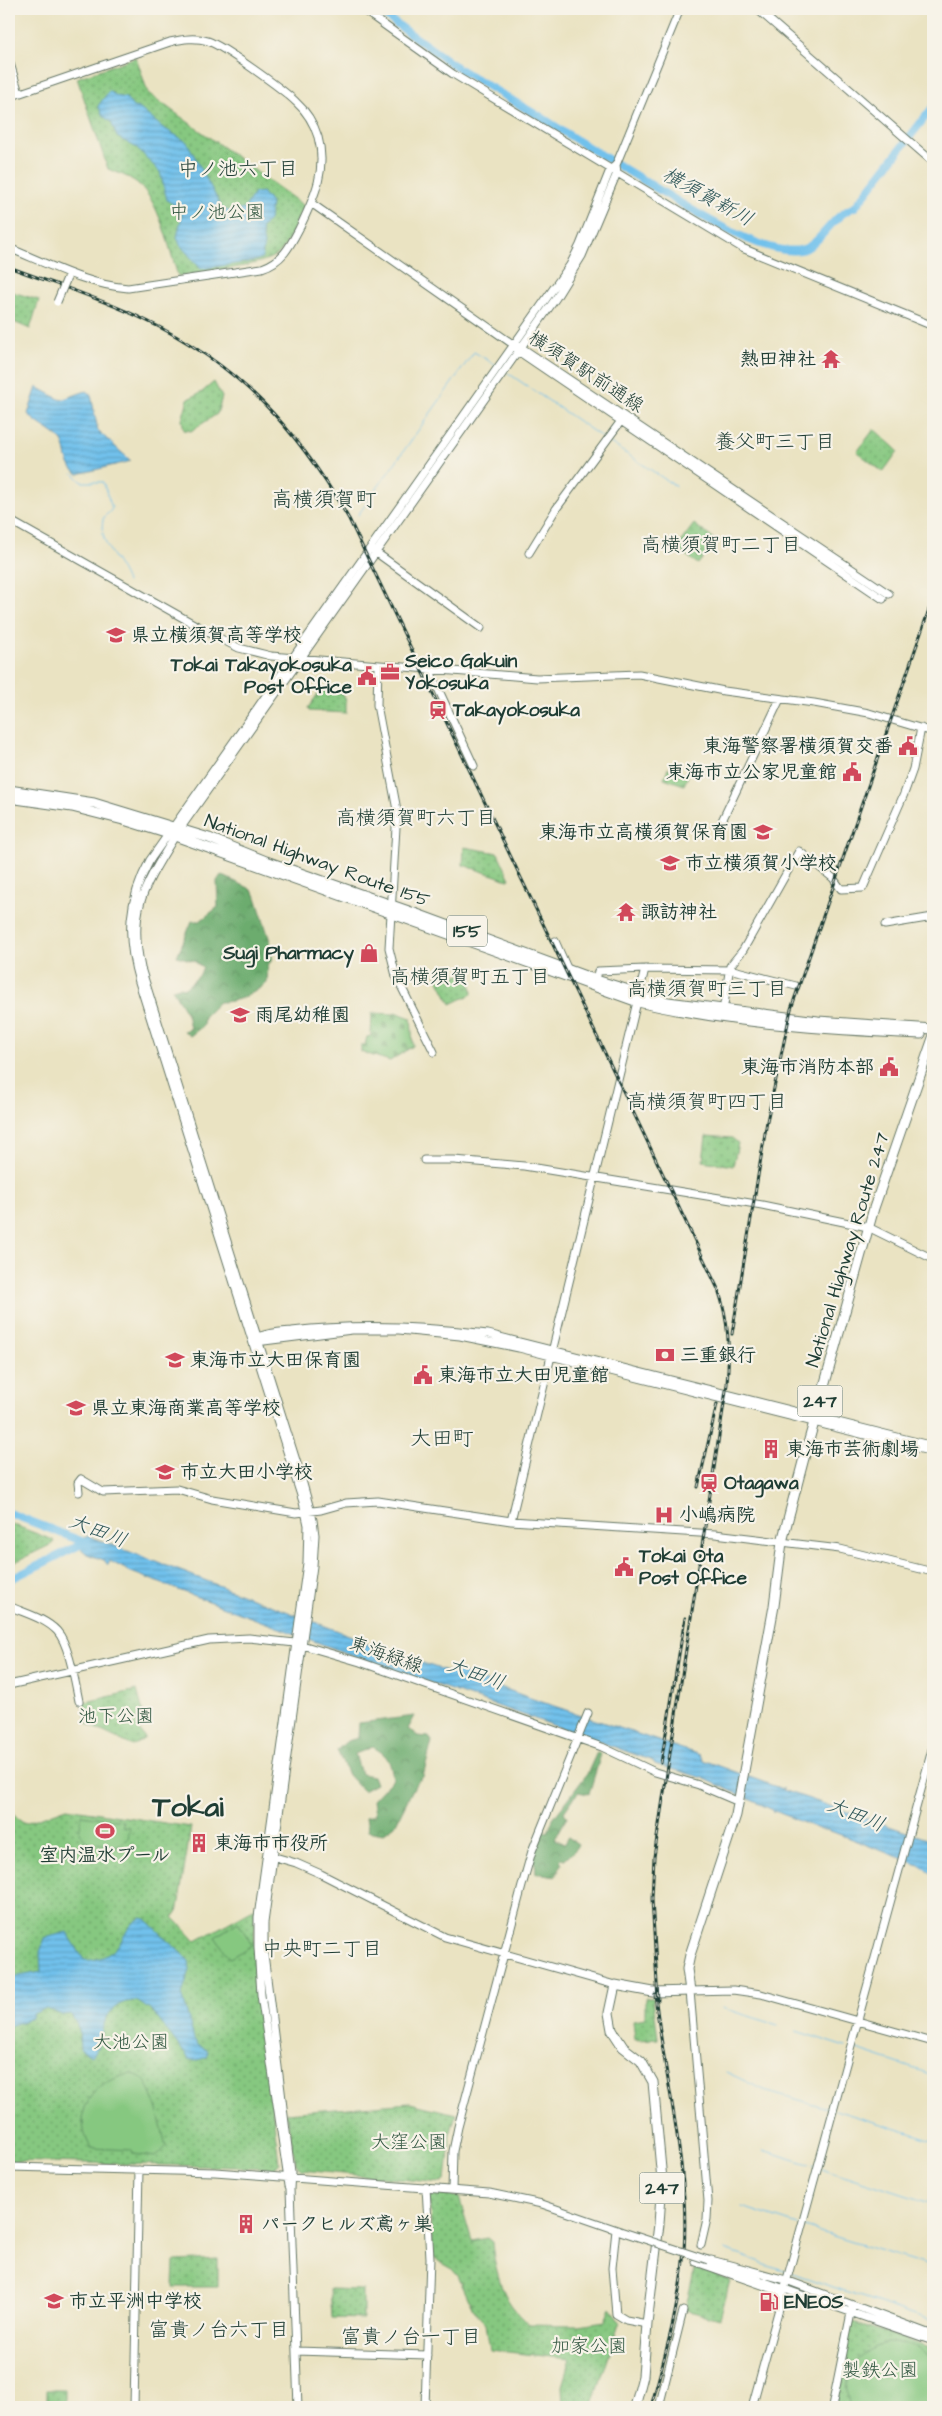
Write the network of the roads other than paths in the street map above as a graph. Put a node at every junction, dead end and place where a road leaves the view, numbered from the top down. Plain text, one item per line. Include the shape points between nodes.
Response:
1 (362, 9) edge
2 (680, 9) edge
3 (757, 9) edge
4 (9, 60) edge
5 (19, 93) junction
6 (9, 97) edge
7 (933, 162) edge
8 (615, 167) junction
9 (311, 203) junction
10 (9, 248) edge
11 (68, 275) junction
12 (57, 304) dead end
13 (933, 326) edge
14 (518, 347) junction
15 (621, 421) junction
16 (9, 520) edge
17 (373, 551) junction
18 (528, 553) dead end
19 (481, 628) dead end
20 (298, 657) junction
21 (378, 665) junction
22 (429, 669) junction
23 (780, 699) junction
24 (921, 728) junction
25 (933, 732) edge
26 (474, 766) dead end
27 (9, 790) edge
28 (9, 798) edge
29 (719, 827) dead end
30 (175, 832) junction
31 (391, 909) junction
32 (933, 917) edge
33 (885, 926) dead end
34 (555, 941) dead end
35 (567, 968) junction
36 (645, 969) junction
37 (728, 970) junction
38 (596, 980) junction
39 (796, 986) dead end
40 (639, 998) junction
41 (723, 1011) junction
42 (933, 1029) edge
43 (933, 1036) edge
44 (434, 1052) dead end
45 (424, 1160) dead end
46 (596, 1178) junction
47 (868, 1227) junction
48 (933, 1259) edge
49 (257, 1340) junction
50 (553, 1353) junction
51 (815, 1418) junction
52 (933, 1446) edge
53 (933, 1452) edge
54 (79, 1492) dead end
55 (308, 1512) junction
56 (511, 1521) junction
57 (782, 1542) junction
58 (933, 1572) edge
59 (9, 1606) edge
60 (299, 1641) junction
61 (71, 1671) junction
62 (9, 1685) edge
63 (80, 1700) dead end
64 (588, 1715) dead end
65 (580, 1738) junction
66 (933, 1746) edge
67 (739, 1799) junction
68 (269, 1855) junction
69 (503, 1954) junction
70 (615, 1985) junction
71 (690, 1991) junction
72 (858, 2020) junction
73 (933, 2042) edge
74 (9, 2167) edge
75 (139, 2170) junction
76 (289, 2176) junction
77 (426, 2188) junction
78 (452, 2190) junction
79 (618, 2231) junction
80 (701, 2245) dead end
81 (696, 2262) dead end
82 (716, 2262) junction
83 (786, 2280) junction
84 (783, 2290) junction
85 (852, 2308) junction
86 (683, 2311) dead end
87 (647, 2324) junction
88 (933, 2335) edge
89 (933, 2341) edge
90 (296, 2352) junction
91 (427, 2355) junction
92 (134, 2407) edge
93 (298, 2407) edge
94 (425, 2407) edge
95 (635, 2407) edge
96 (659, 2407) edge
97 (752, 2407) edge
98 (832, 2407) edge

1 - 8 street via 454,74
2 - 8 street
3 - 7 street
4 - 5 street
5 - 6 street
5 - 9 street via 170,42 196,38 209,42 290,97 308,116 316,130 322,168
8 - 13 street via 742,248
8 - 14 street via 582,256
9 - 11 street via 286,254 270,266 128,288
9 - 14 street
10 - 11 street
11 - 12 street, bridge
14 - 15 street, 横須賀駅前通線
14 - 15 street, 横須賀駅前通線 via 886,597
14 - 17 street
15 - 18 street
16 - 20 street via 239,648 271,656
17 - 19 street
17 - 20 street
20 - 21 street
20 - 30 street
21 - 22 street
21 - 31 street via 377,705 397,810
22 - 23 street via 537,678 639,674
22 - 26 street
23 - 24 street via 869,713
23 - 29 street
24 - 25 street
24 - 37 street via 904,794 863,888 840,889 833,878 799,851 743,950
27 - 30 highway, National Highway Route 155 / 155 via 94,803
28 - 30 highway, National Highway Route 155 / 155 via 36,800
30 - 31 highway, National Highway Route 155 / 155
30 - 49 street via 140,900 136,947
31 - 35 highway, National Highway Route 155 / 155
31 - 40 highway, National Highway Route 155 / 155
31 - 44 street via 389,941 392,965
32 - 33 street
34 - 35 street
35 - 38 highway, National Highway Route 155 / 155
36 - 37 street
36 - 38 street via 598,971
36 - 40 street
37 - 39 street
37 - 41 street
38 - 40 highway, National Highway Route 155 / 155
40 - 41 highway, National Highway Route 155 / 155
40 - 43 highway, National Highway Route 155 / 155 via 698,1015
40 - 46 street
41 - 42 highway, National Highway Route 155 / 155
43 - 47 highway, National Highway Route 247 / 247
45 - 46 street via 524,1166
46 - 47 street via 762,1205
46 - 50 street
47 - 48 street
47 - 51 highway, National Highway Route 247 / 247
49 - 50 street via 343,1331 399,1330 460,1336
49 - 55 street
50 - 51 street
50 - 56 street
51 - 52 street
51 - 53 street
51 - 57 highway, National Highway Route 247 / 247
54 - 55 street via 81,1479 103,1492 177,1489 212,1499
55 - 56 street via 346,1503 378,1501
55 - 60 street via 309,1550
56 - 57 street via 698,1532
57 - 58 street via 840,1549
57 - 67 highway, National Highway Route 247 / 247 via 774,1606
59 - 61 street via 58,1632
60 - 61 street, 東海緑線 via 218,1639
60 - 65 street, 東海緑線
60 - 68 street
61 - 62 street, 東海緑線
61 - 63 street
64 - 65 street
65 - 67 street, 東海緑線 via 655,1772
65 - 69 street via 532,1851
66 - 72 street
67 - 71 highway, National Highway Route 247 / 247 via 690,1955 687,1969
68 - 69 street via 296,1862 445,1937
68 - 76 street via 264,1954
69 - 70 street
69 - 78 street via 458,2127 453,2151
70 - 71 highway via 653,1992
70 - 87 highway, 247 via 609,2013 612,2030 620,2044 649,2072 656,2098 662,2196
71 - 72 street via 746,1991
71 - 80 street via 708,2200
72 - 73 street
72 - 83 street
74 - 75 street
75 - 76 street
75 - 92 street
76 - 77 street
76 - 90 street
77 - 78 street
77 - 91 street via 430,2258
78 - 79 street via 542,2204
79 - 82 street, bridge
79 - 87 street via 612,2268 616,2314 626,2320
81 - 84 street
82 - 83 street
82 - 84 street
83 - 84 street
83 - 85 street
84 - 85 street
84 - 97 street
85 - 88 street
85 - 89 street
85 - 98 street
86 - 96 street
87 - 95 highway, 247 via 643,2376
90 - 91 street
90 - 93 street
91 - 94 street

